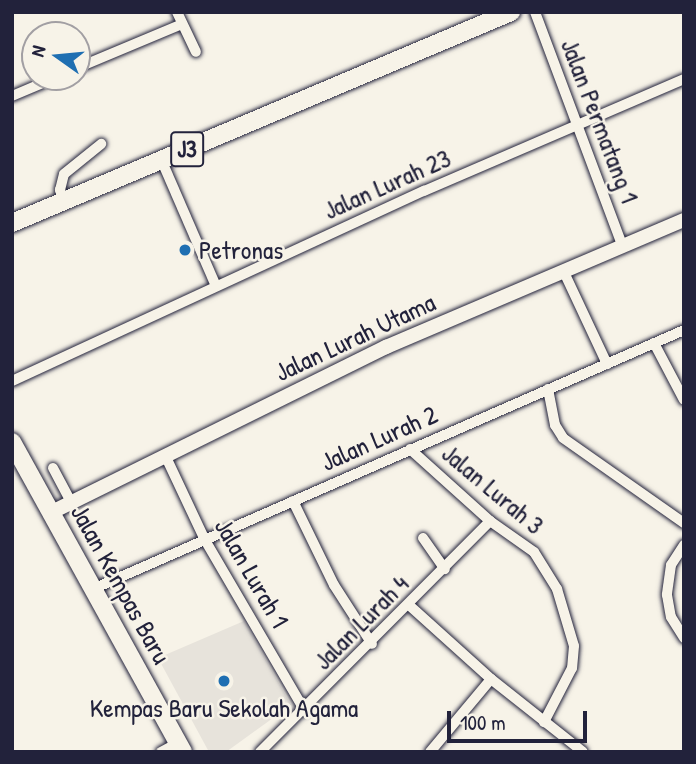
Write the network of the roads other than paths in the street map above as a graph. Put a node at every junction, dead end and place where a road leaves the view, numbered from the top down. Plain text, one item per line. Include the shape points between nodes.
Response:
1 (177, 12) edge
2 (511, 12) edge
3 (535, 12) edge
4 (182, 24) junction
5 (196, 52) dead end
6 (91, 62) edge
7 (684, 79) edge
8 (578, 128) junction
9 (101, 144) dead end
10 (160, 159) junction
11 (64, 201) junction
12 (684, 220) edge
13 (12, 223) edge
14 (622, 245) junction
15 (563, 270) junction
16 (216, 286) junction
17 (684, 330) edge
18 (654, 343) junction
19 (607, 364) junction
20 (12, 381) edge
21 (548, 389) junction
22 (684, 400) edge
23 (12, 442) edge
24 (410, 449) junction
25 (165, 455) junction
26 (53, 468) dead end
27 (293, 501) junction
28 (72, 503) junction
29 (52, 512) junction
30 (490, 521) junction
31 (684, 523) edge
32 (423, 538) dead end
33 (205, 540) junction
34 (684, 545) edge
35 (445, 569) junction
36 (93, 589) junction
37 (410, 606) junction
38 (684, 638) edge
39 (372, 644) junction
40 (491, 679) junction
41 (305, 711) junction
42 (544, 722) junction
43 (180, 747) edge
44 (432, 751) edge
45 (161, 752) edge
46 (260, 752) edge
47 (583, 752) edge

1 - 4 street
2 - 10 main road, J3 via 345,86
3 - 8 street, Jalan Permatang 1
4 - 5 street
4 - 6 street
7 - 8 street, Jalan Lurah 23
8 - 14 street, Jalan Permatang 1
8 - 16 street, Jalan Lurah 23 via 397,203
9 - 11 street via 64,174 60,190
10 - 11 main road, J3
10 - 16 street
11 - 13 main road, J3
12 - 14 street, Jalan Lurah Utama
14 - 15 street, Jalan Lurah Utama
15 - 19 street
15 - 25 street, Jalan Lurah Utama via 386,347
16 - 20 street, Jalan Lurah 23
17 - 18 street, Jalan Lurah 2
18 - 19 street, Jalan Lurah 2
18 - 22 street
19 - 21 street, Jalan Lurah 2
21 - 24 street, Jalan Lurah 2
21 - 31 street via 555,425 563,438
23 - 29 main road, Jalan Kempas Baru
24 - 27 street, Jalan Lurah 2
24 - 30 street, Jalan Lurah 3
25 - 28 street, Jalan Lurah Utama
25 - 33 street, Jalan Lurah 1
26 - 28 street
27 - 33 street, Jalan Lurah 2
27 - 39 street via 334,585
28 - 29 street, Jalan Lurah Utama
29 - 36 main road, Jalan Kempas Baru
30 - 35 street, Jalan Lurah 4
30 - 42 street, Jalan Lurah 3 via 534,552 545,567 557,589 574,646 565,687
32 - 35 street
33 - 36 street, Jalan Lurah 2
33 - 41 street, Jalan Lurah 1
34 - 38 street via 671,565 667,595 671,617
35 - 37 street, Jalan Lurah 4
36 - 43 main road, Jalan Kempas Baru
37 - 39 street, Jalan Lurah 4
37 - 40 street
39 - 41 street, Jalan Lurah 4
40 - 42 street
40 - 44 street
41 - 46 street, Jalan Lurah 4
42 - 47 street
43 - 45 street

